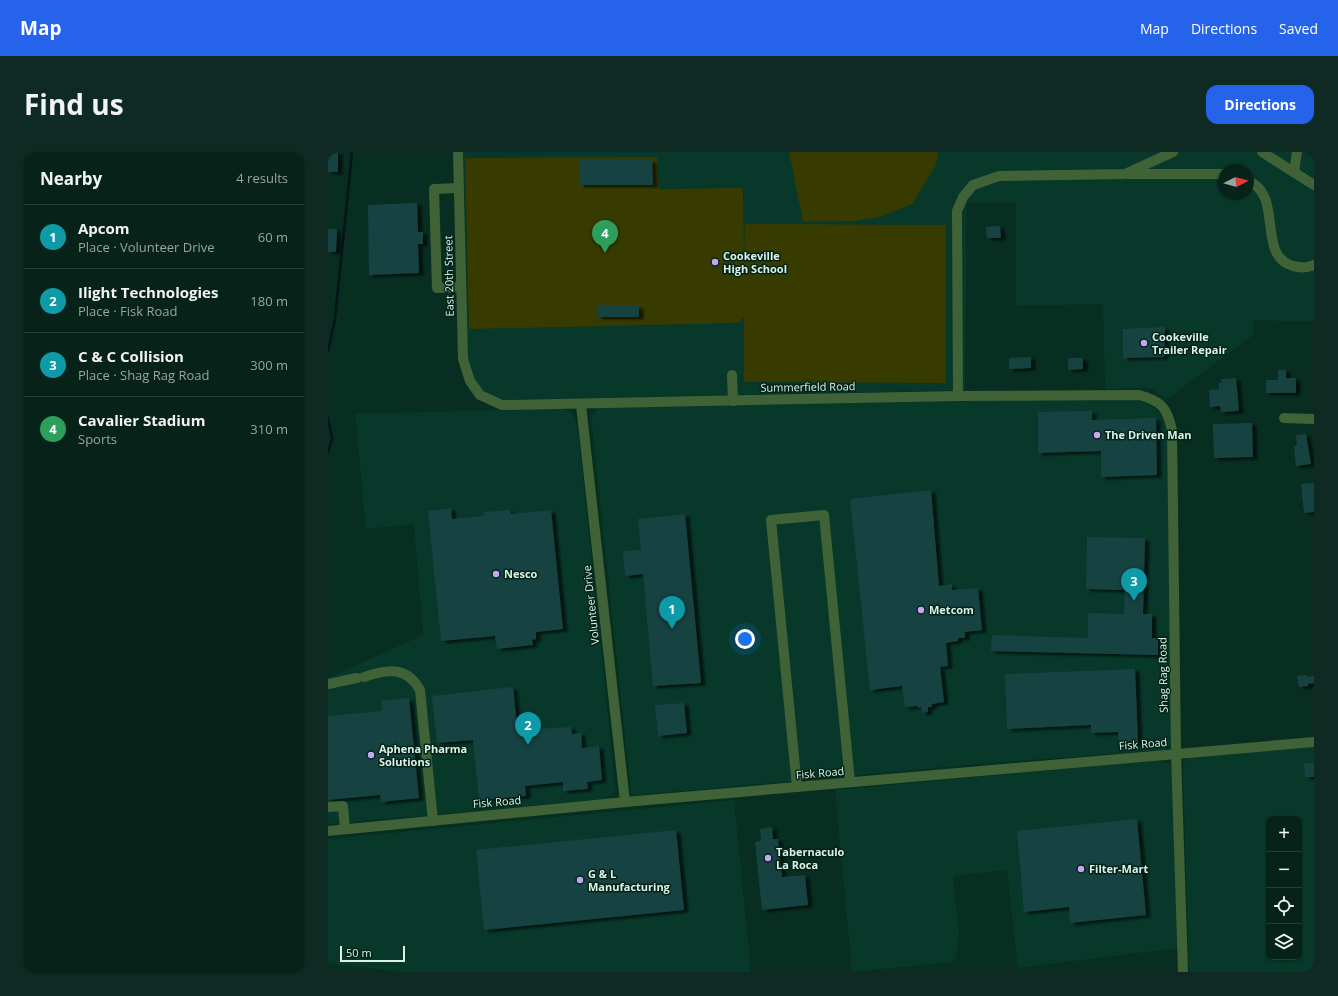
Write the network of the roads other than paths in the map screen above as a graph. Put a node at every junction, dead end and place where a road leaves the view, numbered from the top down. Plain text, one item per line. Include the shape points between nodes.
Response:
1 (458, 152) edge
2 (1174, 152) edge
3 (1262, 152) edge
4 (1297, 152) edge
5 (1294, 172) junction
6 (1126, 174) junction
7 (1218, 174) edge
8 (1254, 185) edge
9 (1314, 185) edge
10 (459, 188) junction
11 (1314, 265) edge
12 (461, 287) junction
13 (732, 375) dead end
14 (480, 395) joint
15 (1139, 395) joint
16 (958, 396) junction
17 (733, 401) junction
18 (580, 405) junction
19 (1284, 418) dead end
20 (1314, 419) edge
21 (328, 684) edge
22 (1314, 742) edge
23 (1176, 753) junction
24 (850, 782) junction
25 (797, 787) junction
26 (625, 802) junction
27 (328, 807) edge
28 (433, 821) junction
29 (345, 829) junction
30 (328, 831) edge
31 (1183, 972) edge

1 - 10 street, East 20th Street
2 - 6 street
3 - 5 street
4 - 5 street
5 - 9 street
6 - 7 street
6 - 16 street via 999,176 973,185 963,197 957,210
8 - 11 street via 1262,191 1268,207 1276,253 1287,264 1304,269
10 - 12 street, East 20th Street
10 - 12 street via 434,189 434,204 437,288
12 - 14 street, East 20th Street via 463,359 470,381
13 - 17 street
14 - 18 street, Summerfield Road via 502,405
15 - 16 street, Summerfield Road
15 - 23 street, Shag Rag Road via 1152,398 1163,406 1169,415 1172,430
16 - 17 street, Summerfield Road
17 - 18 street, Summerfield Road
18 - 26 street, Volunteer Drive
19 - 20 street
21 - 28 street via 384,670 406,673 415,681 420,690
22 - 23 street, Fisk Road
23 - 24 street, Fisk Road
23 - 31 street, Shag Rag Road
24 - 25 street, Fisk Road
24 - 25 street via 824,515 771,520
25 - 26 street, Fisk Road
26 - 28 street, Fisk Road
27 - 29 street via 343,806
28 - 29 street, Fisk Road
29 - 30 street, Fisk Road

